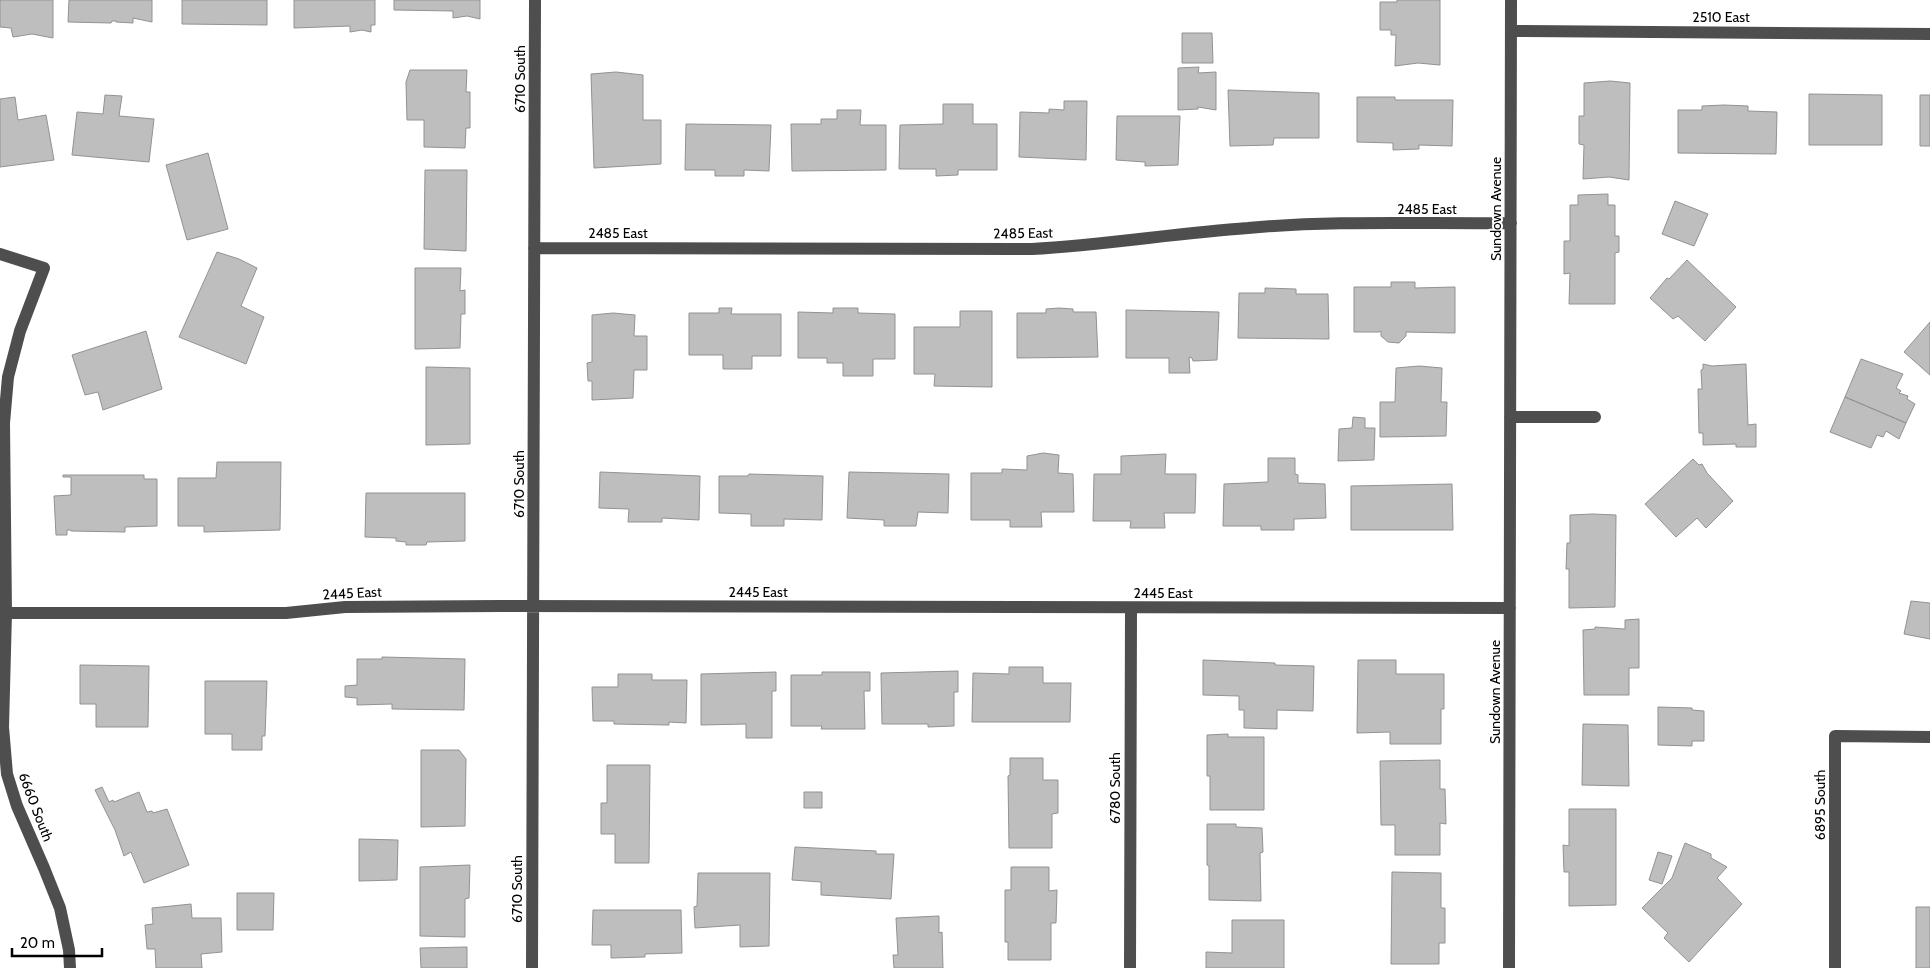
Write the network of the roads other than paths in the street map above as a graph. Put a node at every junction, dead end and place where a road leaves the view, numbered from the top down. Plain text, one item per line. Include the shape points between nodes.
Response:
1 (535, 0) edge
2 (1511, 0) edge
3 (1511, 31) junction
4 (1930, 34) edge
5 (1511, 223) junction
6 (534, 248) junction
7 (0, 254) edge
8 (1510, 417) junction
9 (1595, 417) dead end
10 (533, 606) junction
11 (1131, 608) junction
12 (1510, 608) junction
13 (6, 613) junction
14 (1930, 737) edge
15 (70, 968) edge
16 (532, 968) edge
17 (1130, 968) edge
18 (1509, 968) edge
19 (1836, 968) edge

1 - 6 street, 6710 South
2 - 3 street, Sundown Avenue
3 - 4 street, 2510 East
3 - 5 street, Sundown Avenue
5 - 6 street, 2485 East via 1249,227 1089,246 1032,249
5 - 8 street, Sundown Avenue
6 - 10 street, 6710 South
7 - 13 street, 6660 South via 44,268 20,331 8,376 4,423
8 - 9 street
8 - 12 street, Sundown Avenue
10 - 11 street, 2445 East
10 - 13 street, 2445 East via 346,607 286,613
10 - 16 street, 6710 South
11 - 12 street, 2445 East
11 - 17 street, 6780 South
12 - 18 street, Sundown Avenue
13 - 15 street, 6660 South via 3,727 7,774 60,908
14 - 19 street, 6895 South via 1835,736

